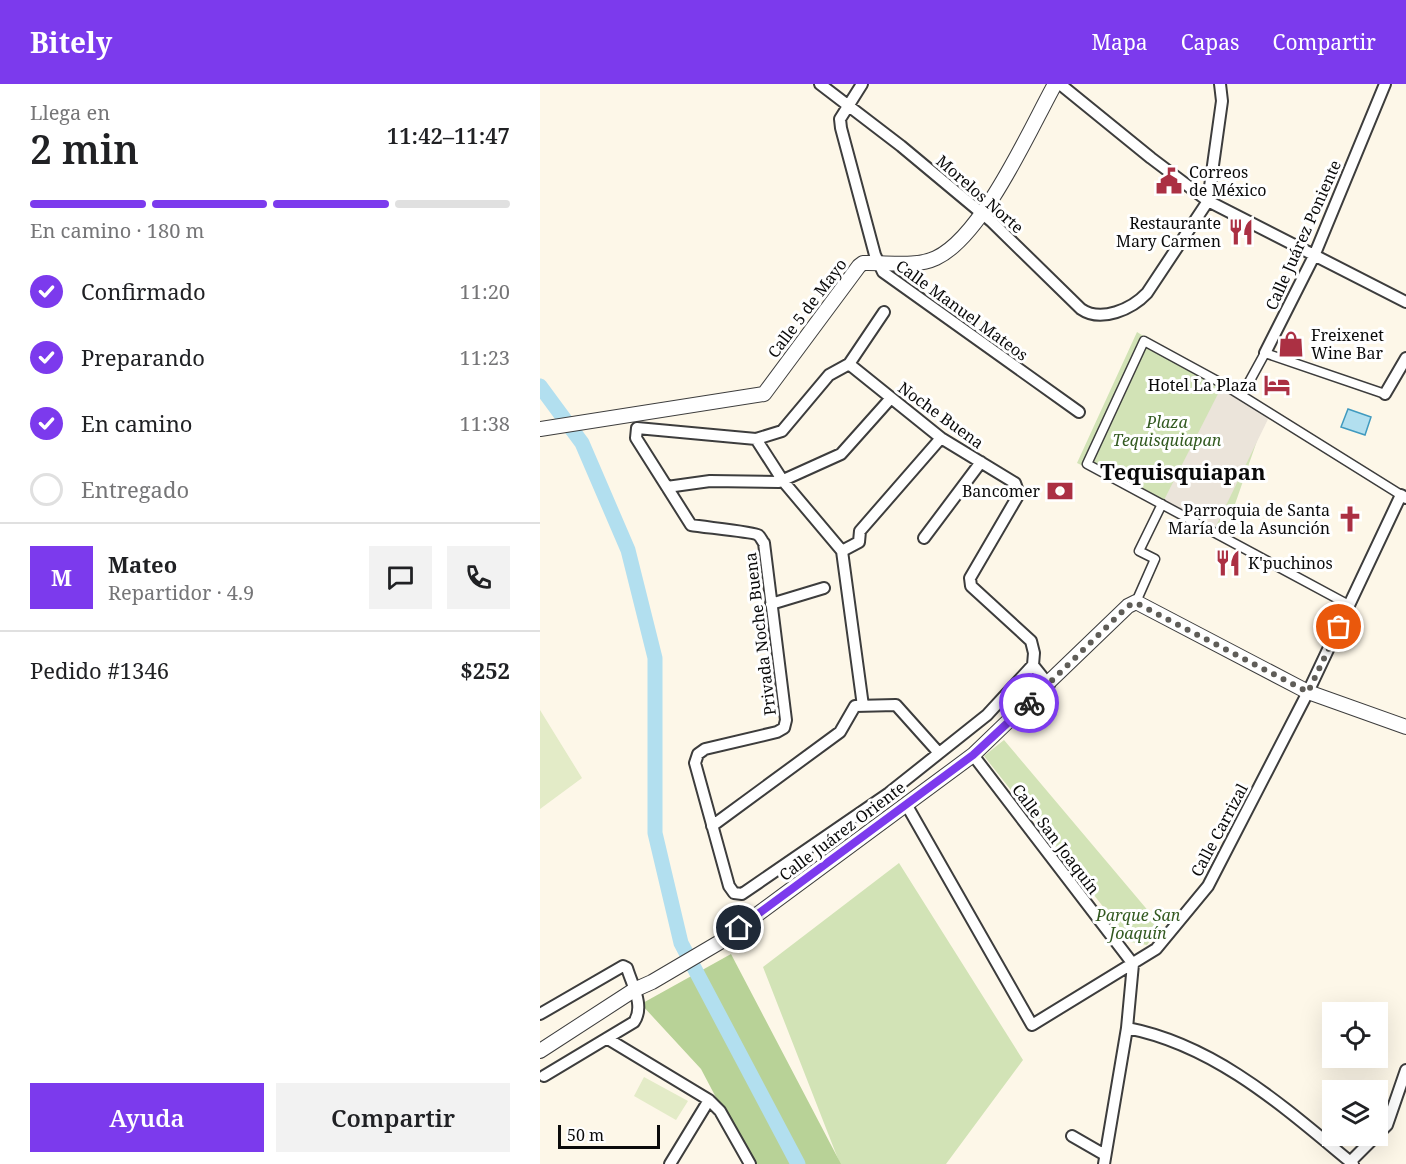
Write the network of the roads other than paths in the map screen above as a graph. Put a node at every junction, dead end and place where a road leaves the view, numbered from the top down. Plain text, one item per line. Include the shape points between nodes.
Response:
1 (820, 84) edge
2 (862, 84) edge
3 (1055, 84) edge
4 (1060, 84) edge
5 (1220, 84) edge
6 (1385, 84) edge
7 (849, 105) junction
8 (1208, 201) junction
9 (981, 213) junction
10 (1314, 256) junction
11 (879, 263) junction
12 (1406, 302) edge
13 (884, 312) dead end
14 (1266, 354) junction
15 (1406, 358) edge
16 (849, 364) junction
17 (1385, 394) joint
18 (1242, 395) junction
19 (891, 398) junction
20 (1079, 412) dead end
21 (540, 429) edge
22 (941, 438) junction
23 (756, 439) junction
24 (981, 462) junction
25 (783, 481) junction
26 (667, 487) junction
27 (1403, 496) edge
28 (1162, 504) junction
29 (924, 538) dead end
30 (842, 551) junction
31 (824, 588) dead end
32 (1136, 603) junction
33 (771, 604) junction
34 (1349, 605) junction
35 (1033, 664) junction
36 (1048, 685) junction
37 (1308, 692) junction
38 (859, 706) junction
39 (1406, 727) edge
40 (939, 753) junction
41 (973, 755) junction
42 (906, 804) junction
43 (712, 826) junction
44 (1133, 964) junction
45 (634, 990) junction
46 (540, 1014) edge
47 (1127, 1028) junction
48 (608, 1039) junction
49 (540, 1051) edge
50 (1406, 1071) edge
51 (544, 1076) dead end
52 (709, 1100) junction
53 (1388, 1122) edge
54 (1072, 1136) dead end
55 (1367, 1146) edge
56 (1105, 1160) edge
57 (1351, 1163) edge
58 (670, 1164) edge
59 (750, 1164) edge

1 - 7 street, Morelos Norte
2 - 7 street, Calle Manuel Mateos
3 - 9 street, Calle 5 de Mayo via 992,200
4 - 8 street
5 - 8 street via 1220,123
6 - 10 street, Calle Juárez Poniente
7 - 9 street, Morelos Norte
7 - 11 street, Calle Manuel Mateos via 840,119 841,128
8 - 9 street, Morelos Norte via 1147,293 1119,311 1097,315 1081,309
8 - 10 street
9 - 11 street, Calle 5 de Mayo via 964,235 936,258 895,265
10 - 12 street
10 - 14 street, Calle Juárez Poniente
11 - 20 street, Calle Manuel Mateos via 890,279
11 - 21 street, Calle 5 de Mayo via 859,266 764,394
13 - 16 street
14 - 17 street
14 - 18 street, Calle Juárez Poniente
15 - 17 street
16 - 19 street, Noche Buena
16 - 23 street via 829,375 782,431
18 - 27 street
18 - 28 street via 1144,341 1087,464
19 - 22 street, Noche Buena
19 - 25 street via 841,454
22 - 24 street, Noche Buena
22 - 30 street via 860,531 859,542
23 - 25 street
23 - 26 street, Privada Noche Buena via 637,428 636,438
24 - 29 street
24 - 35 street, Noche Buena via 1015,483 1019,494 970,578 971,586 1031,641
25 - 26 street via 710,481
25 - 30 street
26 - 33 street, Privada Noche Buena via 691,525 759,536 765,543
27 - 34 street, Calle Carrizal
28 - 32 street via 1139,551 1155,559
28 - 34 street
30 - 38 street
31 - 33 street
32 - 36 street, Calle Juárez Oriente via 1128,606
32 - 37 street
33 - 43 street, Privada Noche Buena via 784,728 698,754 695,763
34 - 37 street, Calle Carrizal
35 - 36 street, Noche Buena
35 - 40 street, Privada Noche Buena via 987,715
36 - 41 street, Calle Juárez Oriente
37 - 39 street
37 - 44 street, Calle Carrizal via 1209,886 1156,949
38 - 40 street via 896,705
38 - 43 street via 840,732
40 - 43 street, Privada Noche Buena via 889,793 742,894 734,893 729,886
41 - 42 street, Calle Juárez Oriente
41 - 44 street, Calle San Joaquín
42 - 44 street, Calle Carrizal via 1032,1025
42 - 45 street, Calle Juárez Oriente via 720,942
44 - 47 street
45 - 46 street via 627,968 617,967
45 - 48 street via 639,1015
45 - 49 street, Calle Juárez Oriente
47 - 56 street
47 - 57 street via 1176,1042 1258,1086
48 - 51 street
48 - 52 street
50 - 53 street
52 - 58 street
52 - 59 street via 720,1111
54 - 56 street
55 - 57 street

